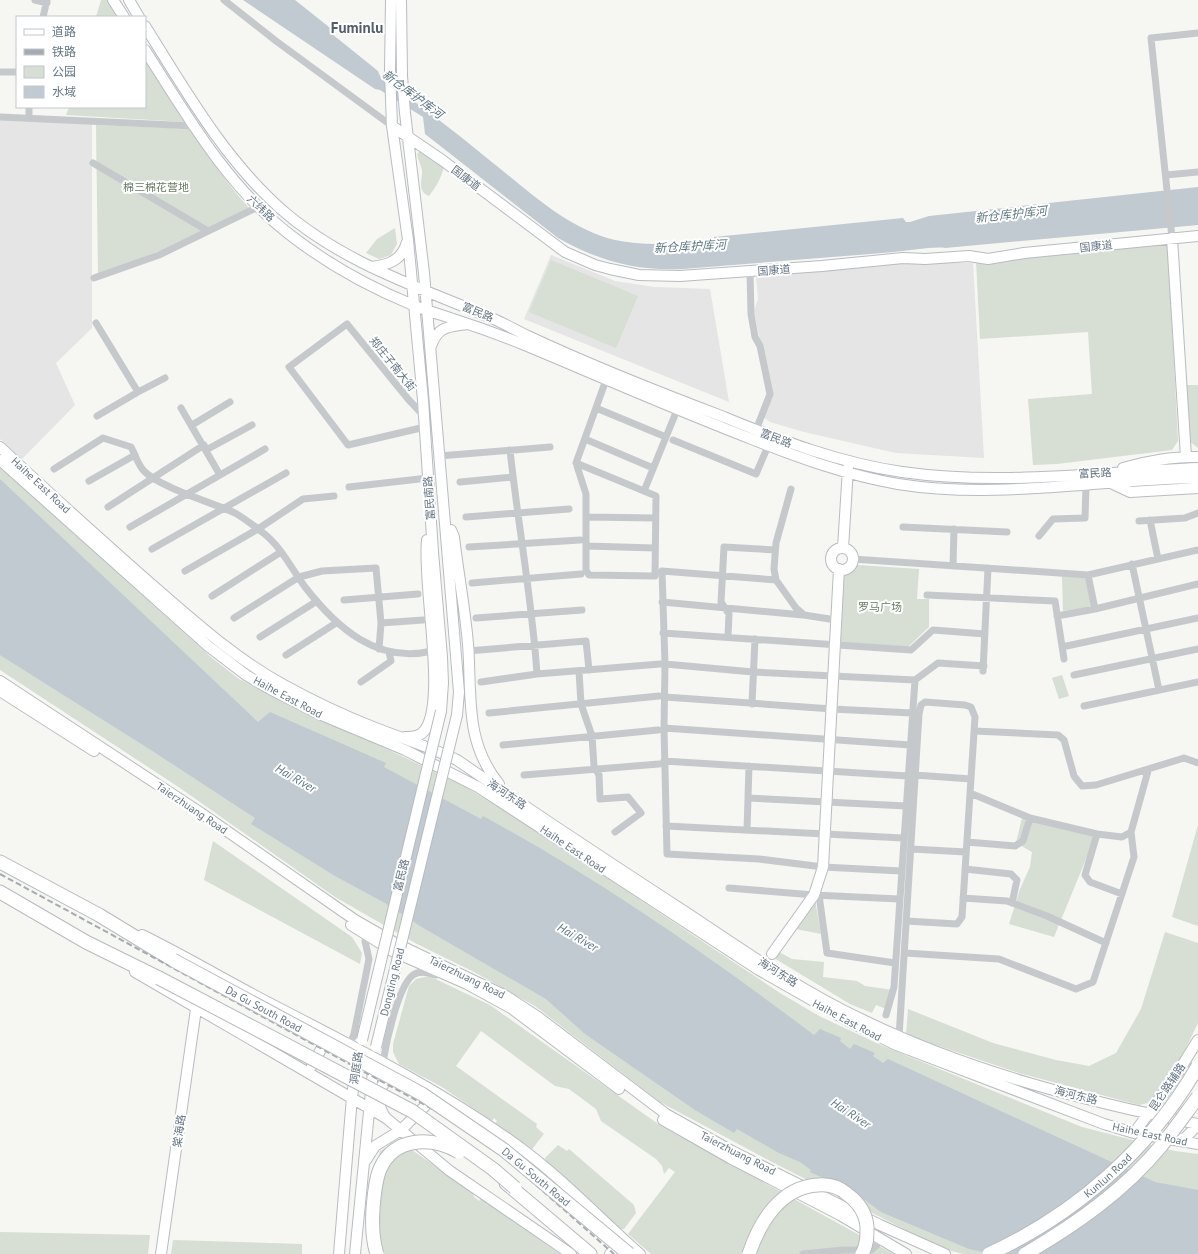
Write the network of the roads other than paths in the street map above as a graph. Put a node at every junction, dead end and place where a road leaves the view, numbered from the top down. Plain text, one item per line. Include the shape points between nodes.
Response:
1 (35, 0) edge
2 (113, 0) edge
3 (128, 0) edge
4 (224, 0) edge
5 (391, 0) edge
6 (401, 0) edge
7 (47, 1) edge
8 (44, 16) edge
9 (123, 16) edge
10 (138, 16) edge
11 (146, 28) edge
12 (1198, 32) edge
13 (146, 52) edge
14 (0, 72) edge
15 (16, 72) edge
16 (29, 108) edge
17 (0, 117) edge
18 (29, 118) junction
19 (195, 126) junction
20 (392, 126) junction
21 (407, 136) junction
22 (93, 163) dead end
23 (1198, 172) edge
24 (1166, 175) junction
25 (258, 207) junction
26 (208, 231) junction
27 (1172, 234) junction
28 (1198, 236) edge
29 (408, 240) junction
30 (371, 267) junction
31 (750, 272) junction
32 (94, 278) dead end
33 (411, 286) junction
34 (426, 291) junction
35 (413, 305) junction
36 (427, 310) junction
37 (96, 322) dead end
38 (468, 324) junction
39 (430, 350) junction
40 (165, 378) dead end
41 (606, 380) junction
42 (138, 392) junction
43 (230, 402) dead end
44 (180, 408) dead end
45 (596, 408) junction
46 (677, 410) junction
47 (97, 416) dead end
48 (424, 416) junction
49 (192, 425) junction
50 (252, 425) dead end
51 (425, 427) junction
52 (756, 430) junction
53 (669, 438) junction
54 (585, 439) junction
55 (768, 446) junction
56 (0, 447) edge
57 (550, 447) dead end
58 (205, 448) junction
59 (266, 449) dead end
60 (510, 450) junction
61 (135, 455) junction
62 (439, 456) junction
63 (1186, 457) junction
64 (1198, 457) edge
65 (0, 460) edge
66 (849, 462) junction
67 (576, 463) junction
68 (653, 468) junction
69 (1198, 468) edge
70 (54, 469) dead end
71 (286, 473) dead end
72 (847, 473) junction
73 (1108, 473) junction
74 (220, 475) junction
75 (1151, 475) junction
76 (513, 477) junction
77 (153, 478) junction
78 (428, 478) junction
79 (1198, 478) edge
80 (89, 481) dead end
81 (460, 482) dead end
82 (1111, 483) junction
83 (1086, 485) junction
84 (349, 487) dead end
85 (1198, 488) edge
86 (792, 489) dead end
87 (644, 491) junction
88 (187, 494) junction
89 (334, 496) dead end
90 (108, 507) dead end
91 (223, 508) junction
92 (569, 508) dead end
93 (517, 513) junction
94 (1198, 513) edge
95 (445, 515) junction
96 (431, 517) junction
97 (466, 517) dead end
98 (586, 517) junction
99 (656, 518) junction
100 (1150, 520) junction
101 (1139, 521) dead end
102 (130, 527) dead end
103 (903, 527) dead end
104 (258, 529) junction
105 (954, 529) junction
106 (1007, 532) dead end
107 (1039, 536) dead end
108 (583, 543) junction
109 (522, 545) junction
110 (469, 547) dead end
111 (655, 548) junction
112 (843, 548) junction
113 (152, 549) dead end
114 (775, 550) junction
115 (1198, 550) edge
116 (281, 552) junction
117 (853, 559) junction
118 (1158, 559) junction
119 (1132, 564) junction
120 (953, 566) junction
121 (988, 568) junction
122 (839, 570) junction
123 (185, 571) dead end
124 (581, 574) dead end
125 (722, 575) junction
126 (1088, 575) junction
127 (299, 577) junction
128 (527, 579) junction
129 (776, 580) junction
130 (472, 583) dead end
131 (1198, 584) edge
132 (418, 594) dead end
133 (927, 595) dead end
134 (212, 596) dead end
135 (379, 598) junction
136 (1139, 598) junction
137 (987, 599) junction
138 (344, 600) dead end
139 (317, 601) junction
140 (662, 602) junction
141 (725, 607) junction
142 (1095, 609) junction
143 (582, 610) dead end
144 (532, 614) junction
145 (804, 615) junction
146 (1057, 616) junction
147 (234, 618) dead end
148 (476, 618) dead end
149 (1198, 618) edge
150 (423, 620) dead end
151 (836, 620) junction
152 (336, 623) junction
153 (381, 623) junction
154 (1145, 629) junction
155 (663, 633) junction
156 (985, 634) junction
157 (728, 637) junction
158 (260, 638) dead end
159 (755, 639) junction
160 (535, 645) junction
161 (835, 645) junction
162 (1062, 647) junction
163 (379, 649) junction
164 (1198, 649) edge
165 (432, 651) junction
166 (468, 651) junction
167 (389, 652) junction
168 (286, 655) dead end
169 (1064, 659) dead end
170 (1152, 659) junction
171 (663, 664) junction
172 (589, 670) junction
173 (579, 671) junction
174 (753, 672) junction
175 (537, 674) junction
176 (833, 676) junction
177 (1074, 676) dead end
178 (914, 680) junction
179 (0, 681) edge
180 (361, 682) dead end
181 (481, 682) dead end
182 (1198, 682) edge
183 (0, 690) edge
184 (1159, 690) junction
185 (662, 696) junction
186 (581, 704) junction
187 (752, 704) junction
188 (1084, 706) dead end
189 (832, 709) junction
190 (441, 711) joint
191 (489, 713) dead end
192 (912, 713) junction
193 (457, 716) joint
194 (661, 729) junction
195 (974, 731) junction
196 (397, 736) junction
197 (592, 736) junction
198 (830, 741) junction
199 (503, 745) dead end
200 (910, 745) junction
201 (662, 762) junction
202 (1198, 763) edge
203 (749, 766) junction
204 (596, 769) junction
205 (828, 771) junction
206 (1148, 771) junction
207 (524, 774) dead end
208 (912, 776) junction
209 (971, 778) junction
210 (970, 794) junction
211 (508, 795) junction
212 (748, 798) junction
213 (826, 802) junction
214 (906, 806) junction
215 (1030, 818) junction
216 (666, 826) junction
217 (747, 830) junction
218 (616, 832) dead end
219 (1131, 832) junction
220 (825, 834) junction
221 (1097, 834) junction
222 (903, 838) junction
223 (967, 842) junction
224 (911, 849) junction
225 (966, 852) junction
226 (0, 862) edge
227 (823, 867) junction
228 (965, 869) junction
229 (901, 871) junction
230 (729, 888) dead end
231 (0, 892) edge
232 (1122, 894) junction
233 (817, 895) junction
234 (964, 898) junction
235 (899, 899) junction
236 (1012, 903) junction
237 (98, 914) junction
238 (906, 921) junction
239 (353, 926) junction
240 (365, 941) joint
241 (86, 942) junction
242 (1106, 943) junction
243 (905, 953) junction
244 (772, 954) dead end
245 (895, 963) junction
246 (511, 1008) junction
247 (196, 1009) junction
248 (886, 1015) dead end
249 (329, 1034) junction
250 (899, 1037) junction
251 (1198, 1040) edge
252 (357, 1044) junction
253 (379, 1060) junction
254 (1198, 1066) edge
255 (309, 1071) junction
256 (409, 1077) junction
257 (438, 1093) junction
258 (352, 1097) junction
259 (1198, 1097) edge
260 (1155, 1105) junction
261 (369, 1107) junction
262 (1132, 1110) junction
263 (1150, 1114) junction
264 (386, 1118) junction
265 (1198, 1125) edge
266 (401, 1130) junction
267 (1134, 1133) junction
268 (1149, 1136) junction
269 (1172, 1141) junction
270 (1187, 1142) junction
271 (1198, 1144) edge
272 (364, 1163) junction
273 (515, 1188) junction
274 (876, 1236) junction
275 (623, 1240) junction
276 (161, 1254) edge
277 (339, 1254) edge
278 (355, 1254) edge
279 (378, 1254) edge
280 (571, 1254) edge
281 (590, 1254) edge
282 (610, 1254) edge
283 (629, 1254) edge
284 (640, 1254) edge
285 (749, 1254) edge
286 (803, 1254) edge
287 (862, 1254) edge
288 (906, 1254) edge
289 (945, 1254) edge
290 (989, 1254) edge
291 (1025, 1254) edge

1 - 7 street
2 - 9 main road
3 - 10 main road
4 - 20 street
5 - 20 main road
6 - 21 main road via 402,76
7 - 8 street
11 - 30 main road, 六纬路 via 227,149 261,191 321,239
12 - 24 street via 1152,38
13 - 19 main road, 六纬路
14 - 15 street
16 - 18 street
17 - 18 street
18 - 19 street
19 - 25 main road, 六纬路
20 - 21 main road, 国康道
20 - 29 main road
21 - 31 main road, 国康道 via 559,248 596,265 654,277
21 - 34 main road
22 - 26 street
23 - 24 street
24 - 27 street
25 - 26 street
25 - 35 main road, 六纬路 via 320,256 349,274
26 - 32 street via 159,255
27 - 28 main road, 国康道
27 - 31 main road, 国康道 via 988,259 969,256 903,258
27 - 63 main road
29 - 30 main road via 399,258
29 - 33 main road
30 - 33 main road, 六纬路
31 - 52 street via 751,314 770,394
33 - 34 main road, 富民路
33 - 35 main road, 富民南路
34 - 36 main road
34 - 52 main road, 富民路 via 664,394
35 - 36 main road, 六纬路
35 - 48 main road, 富民南路
36 - 38 main road, 富民路
36 - 39 main road
37 - 42 street
38 - 39 main road via 443,328 437,333
38 - 41 main road, 富民路
39 - 62 main road, 富民南路
40 - 42 street
41 - 45 street
41 - 46 main road, 富民路
42 - 47 street
43 - 49 street
44 - 49 street
45 - 53 street
45 - 54 street
46 - 53 street
46 - 55 main road, 富民路
48 - 51 main road, 富民南路
48 - 51 street, 郑庄子南大街 via 347,324 289,367 348,445
49 - 58 street
50 - 58 street
51 - 78 main road, 富民南路
52 - 66 main road, 富民路 via 802,448
53 - 55 street via 756,474
53 - 68 street
54 - 67 street
54 - 68 street
55 - 72 main road, 富民路
56 - 196 main road, Haihe East Road via 98,537 219,642 256,669 347,715
57 - 60 street
58 - 74 street
58 - 77 street
59 - 74 street
60 - 62 street
60 - 76 street
61 - 70 street via 131,447 103,438
61 - 77 street via 144,471
61 - 80 street
62 - 95 main road, 富民南路
63 - 64 main road
63 - 73 main road via 1150,460
65 - 267 main road, Haihe East Road via 208,646 246,675 319,714 405,750 478,787 759,970 852,1024 894,1044
66 - 72 main road
66 - 73 main road, 富民路 via 933,476 996,479
67 - 87 street
67 - 98 street via 586,494
68 - 87 street
69 - 75 main road
71 - 91 street
72 - 83 main road, 富民路 via 899,484 937,488 997,490
72 - 112 main road
73 - 75 main road, 富民路
74 - 88 street
75 - 79 main road
75 - 82 main road, 富民路
76 - 81 street
76 - 93 street
77 - 88 street
77 - 90 street
78 - 84 street
78 - 96 main road, 富民南路
82 - 83 main road, 富民路
82 - 85 main road via 1130,492
83 - 107 street via 1085,518 1053,519
86 - 114 street
87 - 99 street via 656,496
88 - 91 street
88 - 102 street
89 - 104 street via 303,499
91 - 104 street
91 - 113 street
92 - 93 street
93 - 97 street
93 - 109 street
94 - 100 street via 1184,518
95 - 166 main road via 454,537
95 - 193 main road, 富民南路 via 459,692
96 - 165 main road via 426,543 425,572
96 - 190 main road, 富民南路 via 442,657
98 - 99 street
98 - 108 street
99 - 111 street
100 - 101 street
100 - 118 street
103 - 105 street
104 - 116 street via 270,538
104 - 123 street
105 - 106 street
105 - 120 street
108 - 109 street
108 - 111 street
108 - 111 street via 586,570 589,575 655,576
109 - 110 street
109 - 128 street
112 - 117 main road via 849,551
112 - 122 main road via 836,550 832,556 832,563
114 - 125 street via 724,547
114 - 129 street
115 - 118 street
116 - 127 street
116 - 134 street
117 - 120 street
117 - 122 main road via 849,568
118 - 119 street
119 - 126 street
119 - 136 street
120 - 121 street
121 - 126 street
121 - 137 street
122 - 151 main road
124 - 128 street
125 - 129 street
125 - 140 street via 662,571
125 - 141 street via 721,602
126 - 142 street
127 - 135 street via 322,571 376,568
127 - 139 street
127 - 147 street
128 - 130 street
128 - 144 street
129 - 145 street
131 - 136 street
132 - 135 street
133 - 137 street
135 - 138 street
135 - 153 street
136 - 142 street
136 - 154 street
137 - 146 street via 1055,601
137 - 156 street
139 - 152 street
139 - 158 street
140 - 141 street
140 - 155 street
141 - 145 street
141 - 157 street via 730,614
142 - 146 street
143 - 144 street
144 - 148 street
144 - 160 street
145 - 151 street
146 - 162 street
149 - 154 street
150 - 153 street
151 - 161 main road
152 - 163 street
152 - 168 street
153 - 163 street
154 - 162 street
154 - 170 street
155 - 157 street
155 - 171 street
156 - 161 street via 933,630 911,650
156 - 178 street via 984,668 938,663
157 - 159 street
159 - 161 street
159 - 174 street
160 - 166 street
160 - 172 street via 586,641
160 - 175 street
161 - 176 main road
162 - 169 street
163 - 167 street
164 - 170 street
165 - 167 street via 408,655
165 - 196 main road via 435,687 428,722 418,736
166 - 211 main road via 474,736 488,771
167 - 180 street via 391,661
170 - 177 street
170 - 184 street
171 - 172 street
171 - 174 street
171 - 185 street
172 - 173 street
173 - 175 street
173 - 186 street
174 - 176 street
174 - 187 street
175 - 181 street
176 - 178 street
176 - 189 main road
178 - 192 street
179 - 289 main road, Taierzhuang Road via 201,812 356,920 397,944 506,996 538,1017 666,1114 732,1151 880,1225
182 - 184 street
183 - 239 main road, Taierzhuang Road via 185,809
184 - 188 street
185 - 186 street
185 - 187 street
185 - 194 street
186 - 191 street
186 - 197 street
187 - 189 street
189 - 192 street
189 - 198 main road
190 - 252 main road, 富民路, bridge
192 - 200 street
193 - 253 main road, Dongting Road, bridge via 376,1047
194 - 197 street
194 - 198 street
194 - 201 street
195 - 206 street via 1058,735 1064,740 1074,776 1082,786 1096,786
195 - 208 street via 975,717 971,707 932,702 921,705
195 - 209 street
196 - 211 main road, 海河东路 via 458,760
197 - 199 street
197 - 204 street
198 - 200 street
198 - 205 main road
200 - 208 street
201 - 203 street
201 - 204 street
201 - 216 street
202 - 206 street via 1184,758
203 - 205 street
203 - 212 street
204 - 207 street
204 - 218 street via 599,775 600,799 628,798 641,813
205 - 208 street
205 - 213 main road
206 - 219 street
208 - 209 street
208 - 214 street
208 - 224 street
209 - 210 street
210 - 215 street
210 - 223 street
211 - 250 main road, 海河东路 via 765,964 854,1016
212 - 213 street
212 - 217 street
213 - 214 street
213 - 220 main road
214 - 222 street
215 - 221 street
215 - 223 street via 1023,841 1015,846
216 - 217 street
216 - 227 street via 667,854 759,859
217 - 220 street
219 - 221 street via 1122,837
219 - 232 street via 1134,857
220 - 222 street
220 - 227 main road
221 - 232 street via 1085,875 1090,882
222 - 229 street
223 - 225 street
224 - 225 street
224 - 238 street
225 - 228 street
226 - 237 highway, Da Gu South Road
227 - 229 street
227 - 233 main road
228 - 234 street
228 - 236 street via 1011,874 1016,880
229 - 235 street
230 - 233 street
231 - 241 highway, Da Gu South Road
232 - 242 street
233 - 235 street
233 - 244 main road
233 - 245 street via 828,952
234 - 236 street
234 - 238 street via 962,917 957,924
235 - 245 street
236 - 242 street
237 - 249 main road, Da Gu South Road via 178,952
237 - 283 highway, Da Gu South Road, bridge via 173,960 422,1094 504,1150
238 - 243 street
239 - 240 main road
239 - 246 main road, Taierzhuang Road via 394,952 467,984
240 - 252 street via 369,958 354,1034
241 - 247 main road, Da Gu South Road
241 - 273 highway, Da Gu South Road, bridge via 412,1111 493,1169
242 - 243 street via 1093,982 1076,989 999,959
243 - 250 street
245 - 248 street via 894,987
246 - 253 street, Dongting Road via 424,971 417,973 403,986
246 - 274 main road, Taierzhuang Road via 688,1135
247 - 255 main road, Da Gu South Road
247 - 276 main road, 棠海路
249 - 252 main road, Da Gu South Road
249 - 255 main road
250 - 262 main road, 海河东路 via 1028,1083
251 - 260 main road, 昆仑路辅路
252 - 253 main road, Da Gu South Road
252 - 258 main road, 洞庭路
253 - 256 main road, Da Gu South Road
253 - 261 main road, Dongting Road
254 - 290 highway, Kunlun Road, bridge via 1159,1123 1131,1156 1108,1177 1049,1220
255 - 258 main road, Da Gu South Road
256 - 257 main road, Da Gu South Road
256 - 264 main road via 395,1077 383,1083 378,1101
257 - 266 main road
257 - 275 main road, Da Gu South Road via 536,1159
258 - 261 main road, Da Gu South Road
258 - 277 main road
259 - 291 highway, Kunlun Road, bridge via 1161,1146 1126,1182 1073,1225
260 - 262 main road via 1145,1110
260 - 263 main road, 昆仑路辅路
261 - 264 main road, Da Gu South Road
261 - 272 main road, Dongting Road
262 - 263 main road, 海河东路
263 - 265 main road, 海河东路
263 - 267 main road, 昆仑路辅路
263 - 268 main road via 1144,1128
264 - 266 main road, Da Gu South Road
265 - 269 main road via 1185,1138
265 - 270 main road
266 - 272 main road via 376,1146
266 - 280 main road, Da Gu South Road via 450,1171
267 - 268 main road, Haihe East Road
268 - 269 main road, Haihe East Road
269 - 270 main road, Haihe East Road
270 - 271 main road, Haihe East Road
272 - 278 main road, Dongting Road
273 - 279 highway, bridge via 450,1146 429,1141 410,1142 400,1147 383,1164 377,1180 372,1229
273 - 281 highway, Da Gu South Road
274 - 286 street via 877,1246 871,1250
274 - 288 main road, Taierzhuang Road
275 - 282 main road
275 - 284 main road, Da Gu South Road
285 - 287 highway, bridge via 761,1226 774,1206 803,1187 824,1184 844,1191 863,1212 867,1238

